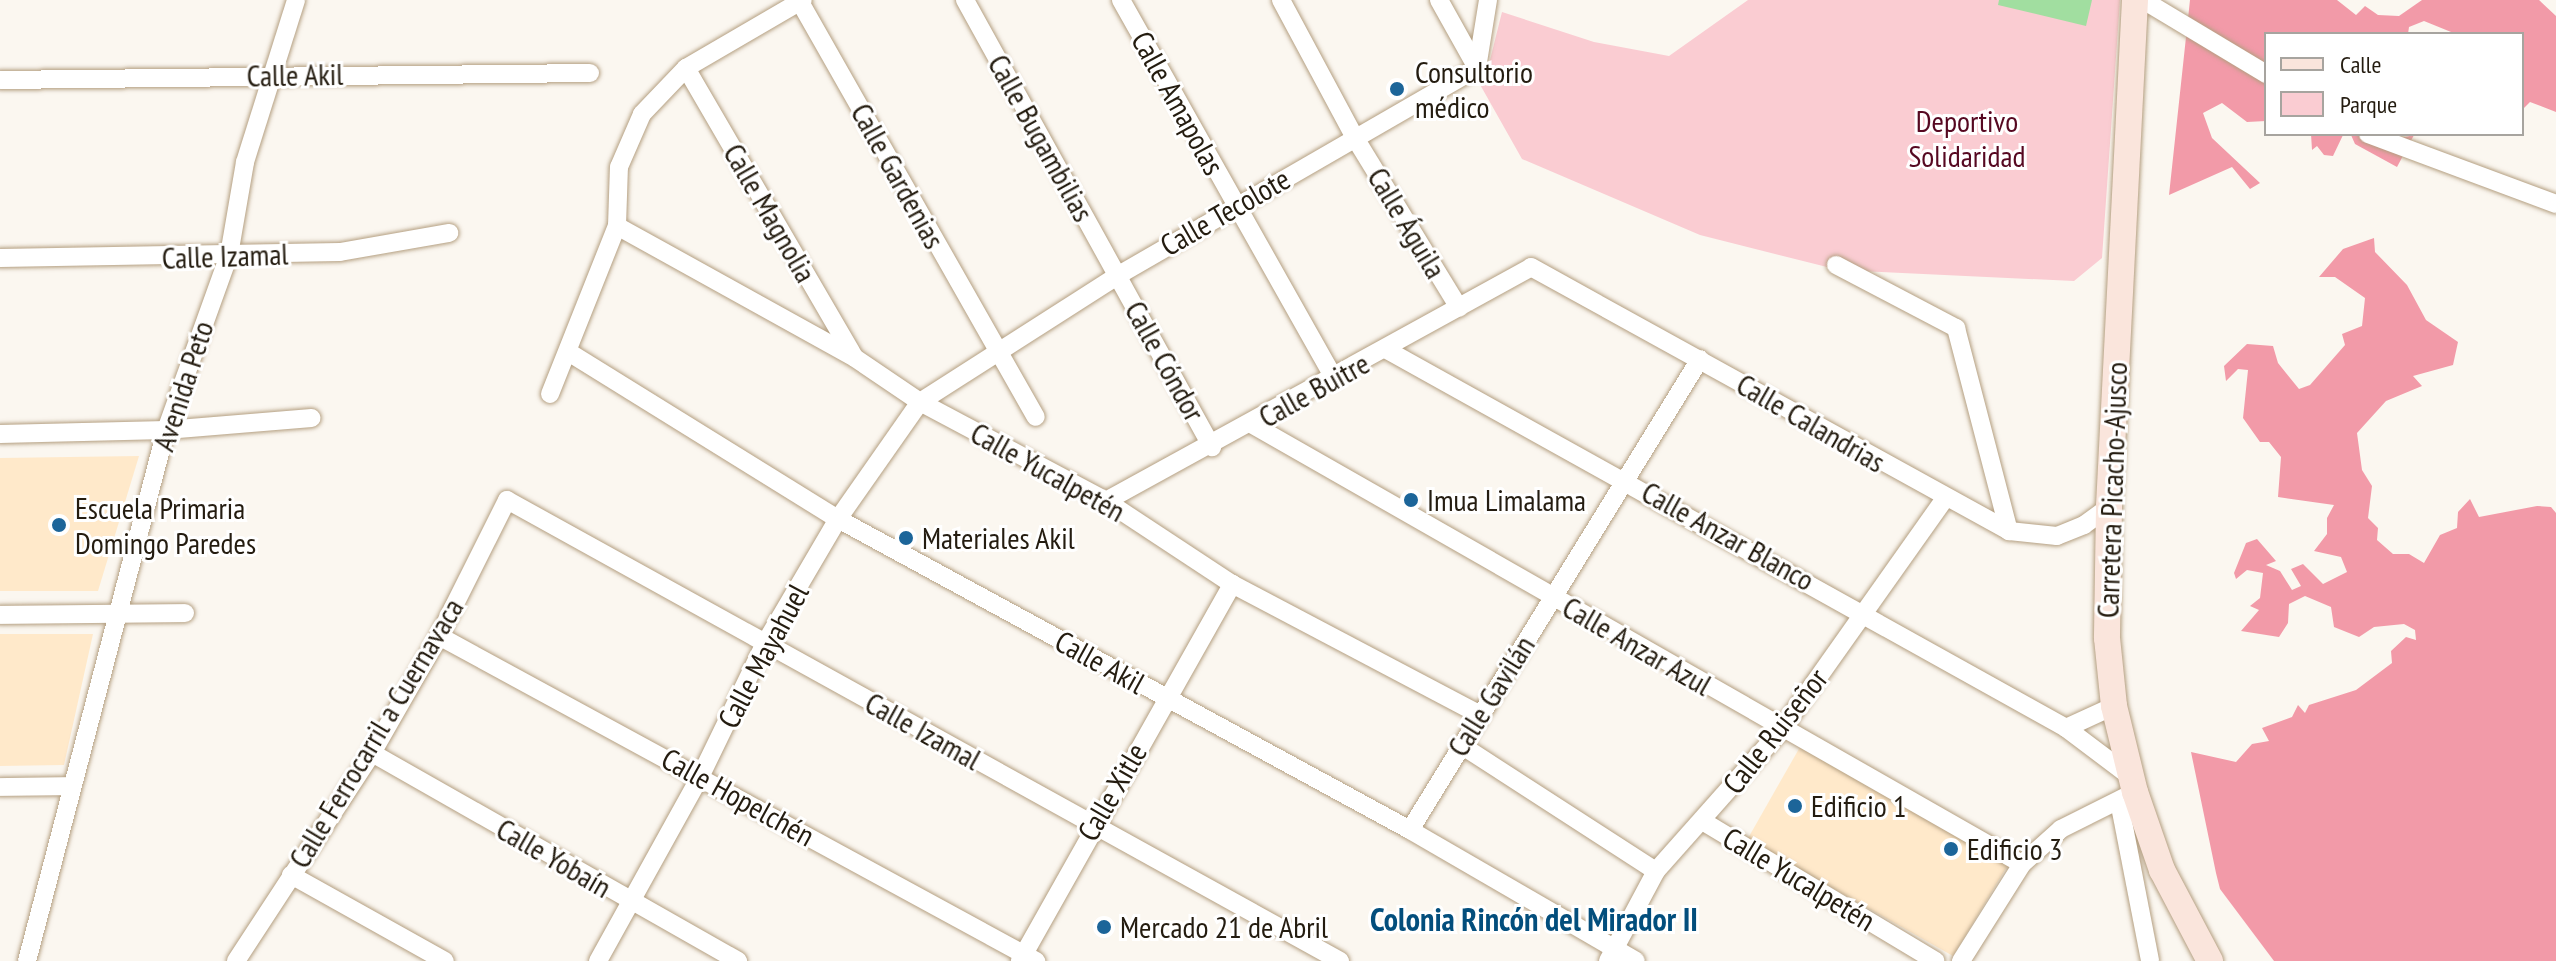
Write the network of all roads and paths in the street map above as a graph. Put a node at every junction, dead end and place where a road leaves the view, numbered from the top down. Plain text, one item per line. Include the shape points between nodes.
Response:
1 (296, 0) edge
2 (965, 0) edge
3 (1121, 0) edge
4 (1281, 0) edge
5 (1439, 0) edge
6 (1488, 0) edge
7 (2135, 0) edge
8 (2143, 0) edge
9 (802, 1) edge
10 (686, 68) junction
11 (1477, 68) junction
12 (590, 73) dead end
13 (2264, 73) edge
14 (271, 74) junction
15 (0, 80) edge
16 (2373, 136) edge
17 (1355, 138) junction
18 (2556, 204) edge
19 (1235, 205) junction
20 (617, 226) junction
21 (449, 233) dead end
22 (229, 255) junction
23 (0, 258) edge
24 (1836, 265) dead end
25 (1518, 271) joint
26 (1117, 276) junction
27 (1459, 308) junction
28 (996, 350) junction
29 (1387, 350) junction
30 (570, 353) junction
31 (855, 358) junction
32 (1700, 359) junction
33 (1334, 378) junction
34 (550, 394) dead end
35 (920, 402) junction
36 (1036, 417) dead end
37 (312, 418) dead end
38 (1253, 425) junction
39 (166, 430) junction
40 (0, 434) edge
41 (1212, 447) junction
42 (1626, 479) junction
43 (507, 500) joint
44 (1944, 500) junction
45 (1106, 501) junction
46 (2109, 507) junction
47 (838, 519) junction
48 (2009, 531) junction
49 (1232, 584) junction
50 (1552, 597) junction
51 (185, 613) dead end
52 (1864, 613) junction
53 (0, 615) edge
54 (117, 615) junction
55 (439, 636) junction
56 (764, 645) junction
57 (1166, 698) junction
58 (2114, 706) junction
59 (1480, 715) junction
60 (2066, 728) junction
61 (1781, 730) junction
62 (1461, 745) junction
63 (372, 753) junction
64 (701, 775) junction
65 (70, 786) junction
66 (0, 787) edge
67 (2128, 790) junction
68 (1704, 822) junction
69 (1093, 824) junction
70 (1410, 830) junction
71 (2022, 864) junction
72 (1656, 871) junction
73 (291, 875) junction
74 (630, 902) junction
75 (1612, 955) edge
76 (1026, 959) edge
77 (27, 961) edge
78 (236, 961) edge
79 (445, 961) edge
80 (598, 961) edge
81 (738, 961) edge
82 (1340, 961) edge
83 (1636, 961) edge
84 (1935, 961) edge
85 (1961, 961) edge
86 (2150, 961) edge
87 (2210, 961) edge

1 - 14 street, Avenida Peto
2 - 26 street, Calle Bugambilias
3 - 19 street, Calle Amapolas
4 - 17 street, Calle Águila
5 - 11 street
6 - 11 street
7 - 46 main road, Carretera Picacho-Ajusco
8 - 13 street
9 - 10 street
9 - 28 street, Calle Gardenias
10 - 20 street via 642,114 619,167
10 - 31 street, Calle Magnolia
11 - 17 street, Calle Tecolote
12 - 14 street, Calle Akil
14 - 15 street, Calle Akil
14 - 22 street, Avenida Peto via 245,162
16 - 18 street
17 - 19 street, Calle Tecolote
17 - 27 street, Calle Águila
19 - 26 street, Calle Tecolote
19 - 33 street, Calle Amapolas
20 - 30 street
20 - 31 street, Calle Yucalpetén
21 - 22 street, Calle Izamal via 340,252
22 - 23 street, Calle Izamal
22 - 39 street, Avenida Peto
24 - 48 street via 1956,328
25 - 27 street, Calle Buitre
25 - 32 street, Calle Calandrias via 1544,270
26 - 28 street, Calle Tecolote
26 - 41 street, Calle Cóndor
27 - 29 street, Calle Buitre
28 - 35 street, Calle Tecolote
28 - 36 street, Calle Gardenias
29 - 33 street, Calle Buitre
29 - 42 street, Calle Anzar Blanco
30 - 34 street
30 - 47 street, Calle Akil
31 - 35 street, Calle Yucalpetén
32 - 42 street, Calle Gavilán
32 - 44 street, Calle Calandrias
33 - 38 street, Calle Buitre
35 - 45 street, Calle Yucalpetén
35 - 47 street, Calle Mayahuel
37 - 39 street
38 - 41 street, Calle Buitre
38 - 50 street, Calle Anzar Azul
39 - 40 street
39 - 54 street, Avenida Peto
41 - 45 street, Calle Buitre
42 - 50 street, Calle Gavilán
42 - 52 street, Calle Anzar Blanco
43 - 55 street, Calle Ferrocarril a Cuernavaca
43 - 56 street, Calle Izamal
44 - 48 street, Calle Calandrias
44 - 52 street, Calle Ruiseñor
45 - 49 street, Calle Yucalpetén
46 - 48 street, Calle Calandrias via 2057,536
46 - 58 main road, Carretera Picacho-Ajusco via 2107,638
47 - 56 street, Calle Mayahuel
47 - 57 street, Calle Akil
49 - 57 street, Calle Xitle
49 - 59 street, Calle Yucalpetén
50 - 59 street, Calle Gavilán
50 - 61 street, Calle Anzar Azul
51 - 54 street
52 - 60 street, Calle Anzar Blanco
52 - 61 street, Calle Ruiseñor
53 - 54 street
54 - 65 street, Avenida Peto
55 - 63 street, Calle Ferrocarril a Cuernavaca
55 - 64 street, Calle Hopelchén
56 - 64 street, Calle Mayahuel
56 - 69 street, Calle Izamal
57 - 69 street, Calle Xitle
57 - 70 street, Calle Akil
58 - 60 street
58 - 67 main road, Carretera Picacho-Ajusco
59 - 62 street, Calle Gavilán
60 - 67 street, Calle Anzar Blanco
61 - 68 street, Calle Ruiseñor
61 - 71 street, Calle Anzar Azul
62 - 70 street, Calle Gavilán
62 - 72 street
63 - 73 street, Calle Ferrocarril a Cuernavaca
63 - 74 street, Calle Yobaín
64 - 74 street, Calle Mayahuel
64 - 76 street, Calle Hopelchén
65 - 66 street
65 - 77 street, Avenida Peto
67 - 71 street via 2061,829
67 - 86 street
67 - 87 main road, Carretera Picacho-Ajusco
68 - 72 street, Calle Ruiseñor
68 - 84 street, Calle Yucalpetén
69 - 76 street, Calle Xitle
69 - 82 street, Calle Izamal
70 - 75 street, Calle Akil
71 - 85 street
72 - 75 street, Calle Ruiseñor
73 - 78 street, Calle Ferrocarril a Cuernavaca
73 - 79 street
74 - 80 street, Calle Mayahuel
74 - 81 street, Calle Yobaín
75 - 83 street, Calle Akil

